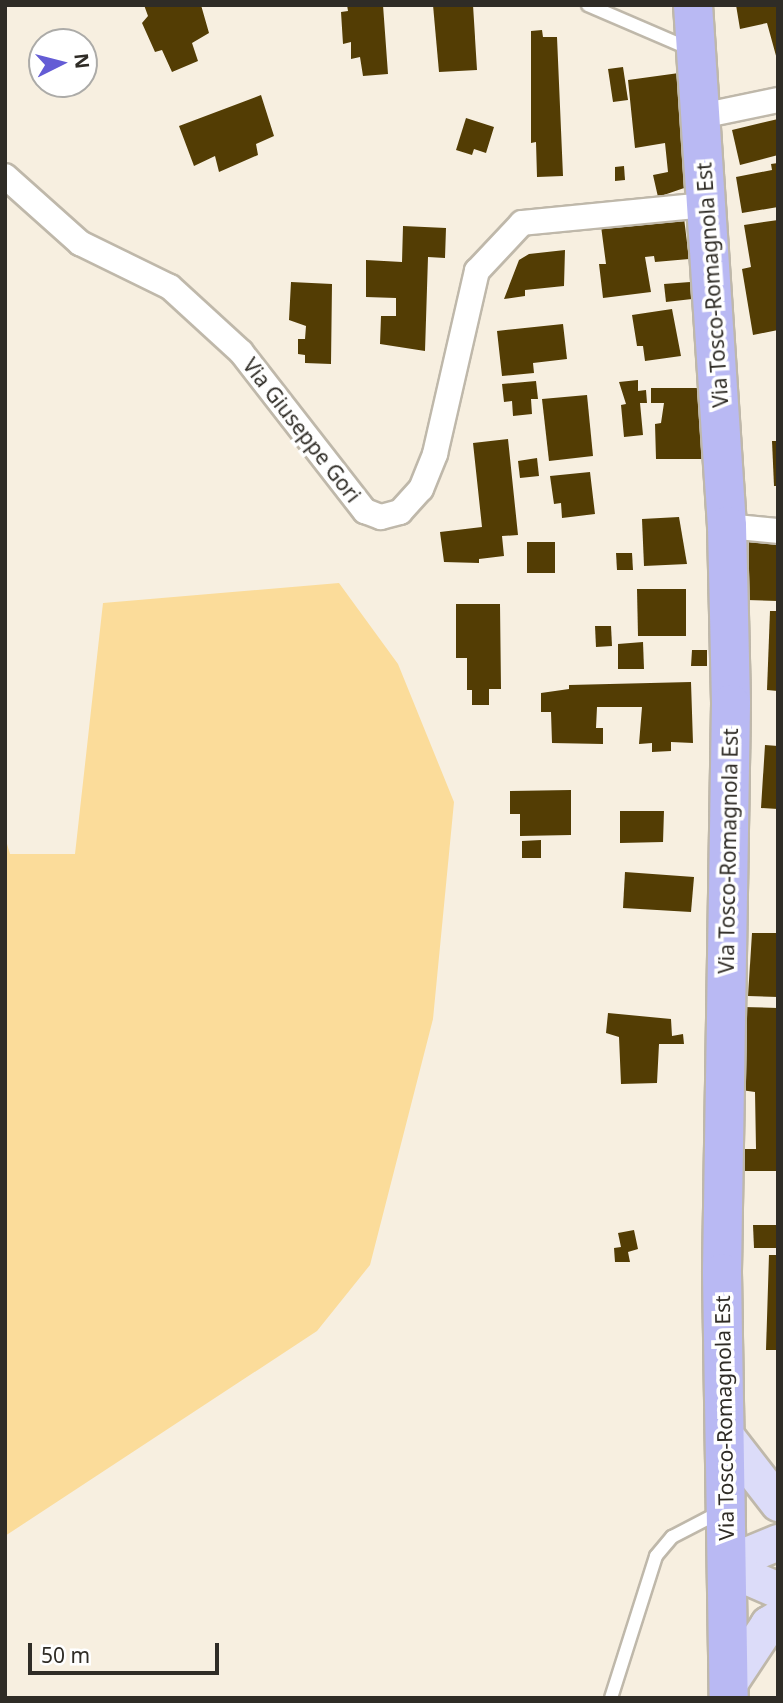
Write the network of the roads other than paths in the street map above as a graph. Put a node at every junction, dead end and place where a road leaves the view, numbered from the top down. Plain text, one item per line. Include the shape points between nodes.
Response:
1 (588, 5) edge
2 (693, 5) edge
3 (697, 52) junction
4 (778, 100) edge
5 (701, 116) junction
6 (5, 176) edge
7 (706, 205) junction
8 (727, 526) junction
9 (778, 531) edge
10 (726, 1436) junction
11 (778, 1503) edge
12 (727, 1509) junction
13 (778, 1542) edge
14 (727, 1566) junction
15 (778, 1590) edge
16 (778, 1618) edge
17 (729, 1690) edge
18 (611, 1698) edge

1 - 3 lane
2 - 3 main road, Via Tosco-Romagnola Est
3 - 5 main road, Via Tosco-Romagnola Est
4 - 5 street
5 - 7 main road, Via Tosco-Romagnola Est
6 - 7 street, Via Giuseppe Gori via 80,243 170,287 241,352 365,511 381,517 400,512 421,489 435,454 477,271 522,223
7 - 8 main road, Via Tosco-Romagnola Est
8 - 9 street
8 - 10 main road, Via Tosco-Romagnola Est via 731,704 722,1247
10 - 11 main road
10 - 12 main road, Via Tosco-Romagnola Est
12 - 14 main road, Via Tosco-Romagnola Est
12 - 18 lane via 689,1526 656,1556
13 - 14 main road
14 - 15 main road
14 - 17 main road, Via Tosco-Romagnola Est
16 - 17 main road via 768,1624

